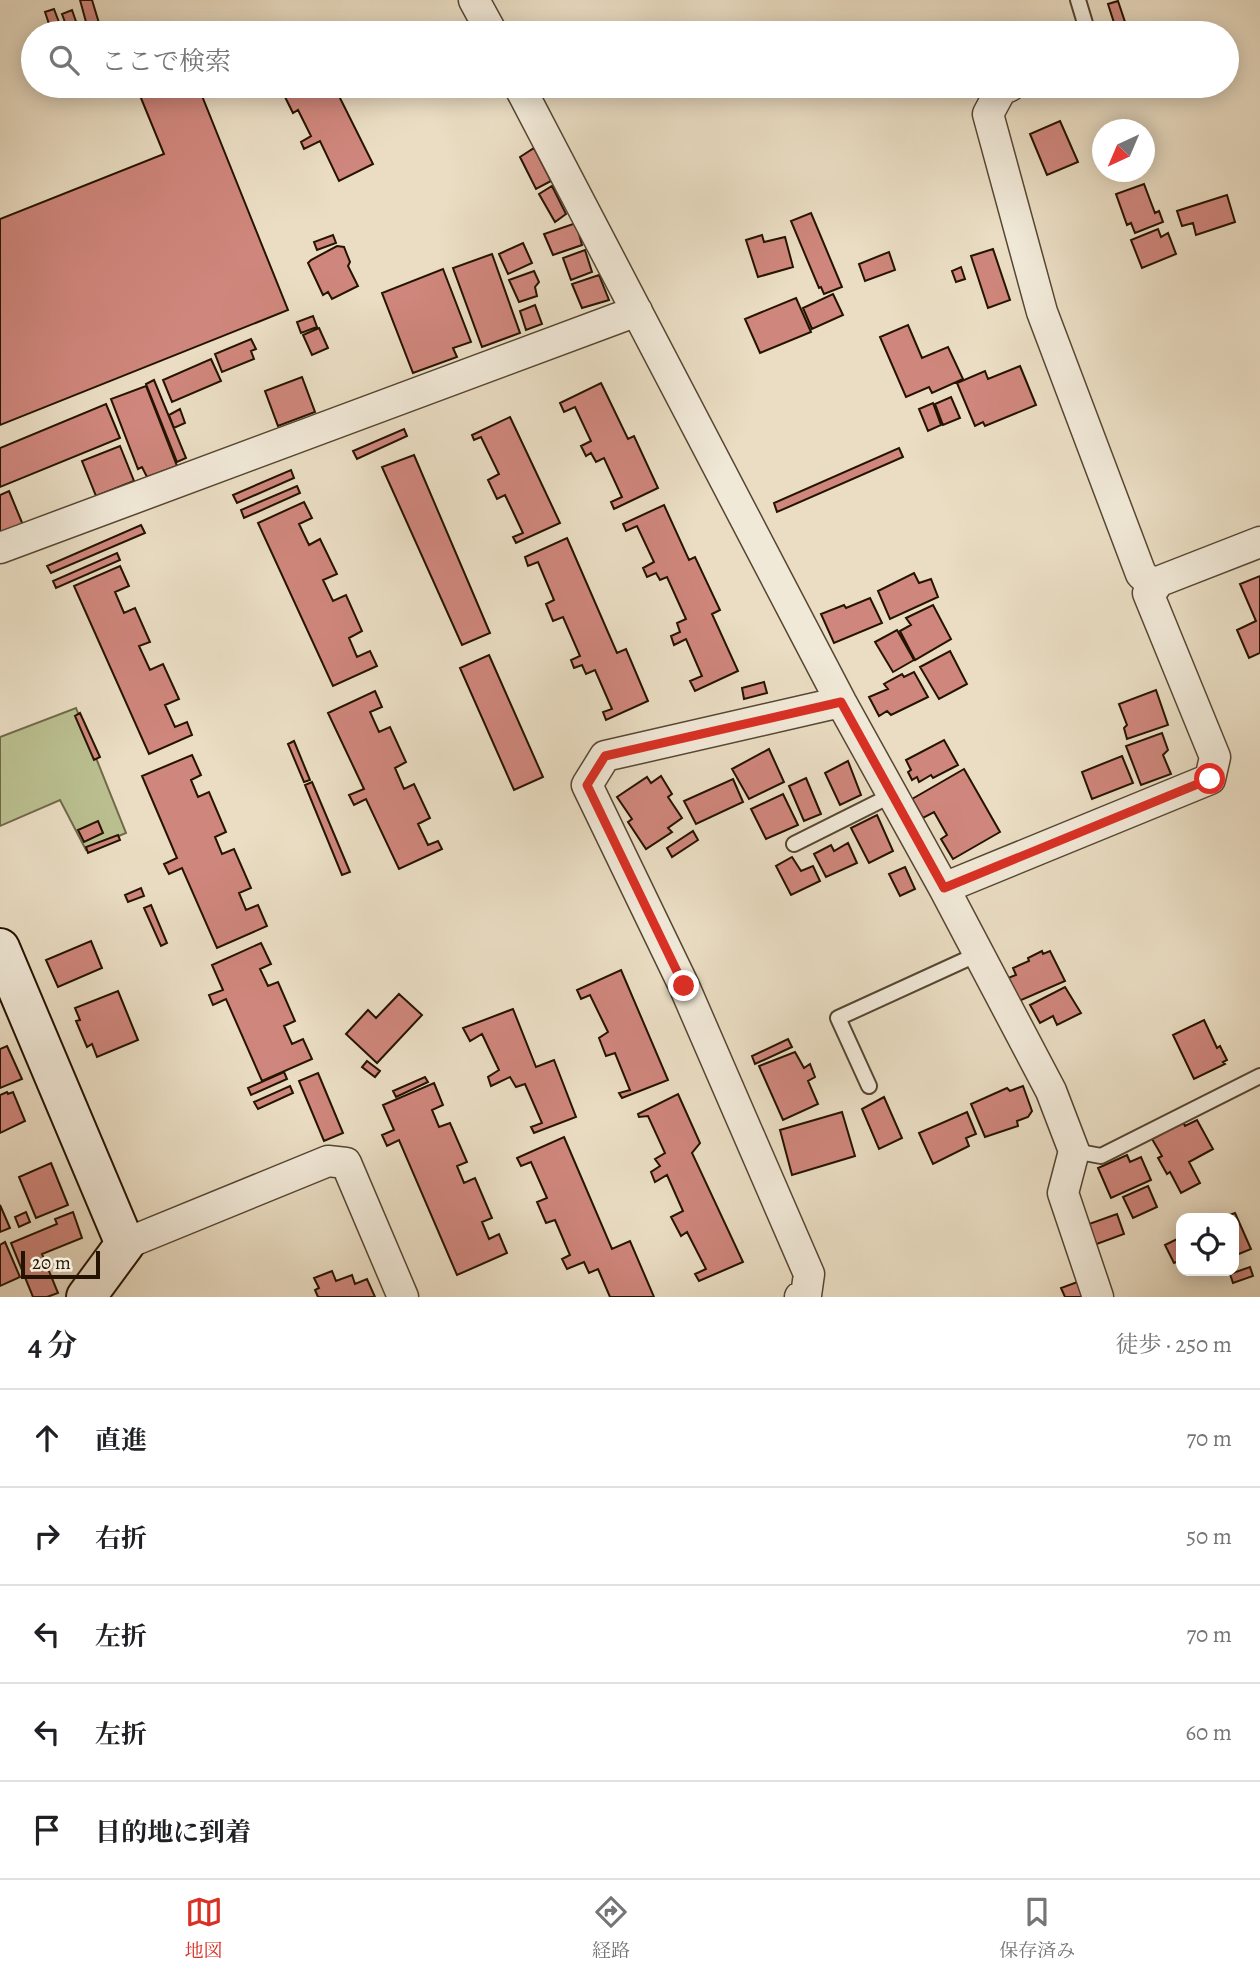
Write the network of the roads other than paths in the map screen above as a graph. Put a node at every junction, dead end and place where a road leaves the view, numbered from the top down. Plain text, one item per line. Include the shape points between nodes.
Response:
1 (474, 0) edge
2 (1078, 0) edge
3 (485, 21) edge
4 (1084, 21) edge
5 (525, 98) edge
6 (997, 98) edge
7 (637, 311) junction
8 (1260, 542) edge
9 (0, 548) edge
10 (1154, 587) junction
11 (841, 702) junction
12 (892, 795) junction
13 (794, 844) dead end
14 (944, 888) junction
15 (0, 948) edge
16 (978, 954) junction
17 (1260, 1076) edge
18 (869, 1086) dead end
19 (1074, 1151) junction
20 (125, 1244) junction
21 (86, 1297) edge
22 (403, 1297) edge
23 (800, 1297) edge
24 (1098, 1297) edge

1 - 3 street
2 - 4 lane
5 - 7 street
6 - 10 street via 988,114 1042,312 1141,575
7 - 9 street
7 - 11 street
8 - 10 street
10 - 14 street via 1148,593 1214,757 1210,779
11 - 12 street
11 - 23 street via 605,756 587,785 684,986 809,1274 806,1295
12 - 13 lane
12 - 14 street
14 - 16 street
15 - 20 street
16 - 18 lane via 838,1018
16 - 19 street via 1051,1091
17 - 19 lane via 1101,1156
19 - 24 street via 1063,1192
20 - 21 street
20 - 22 street via 328,1161 346,1163

